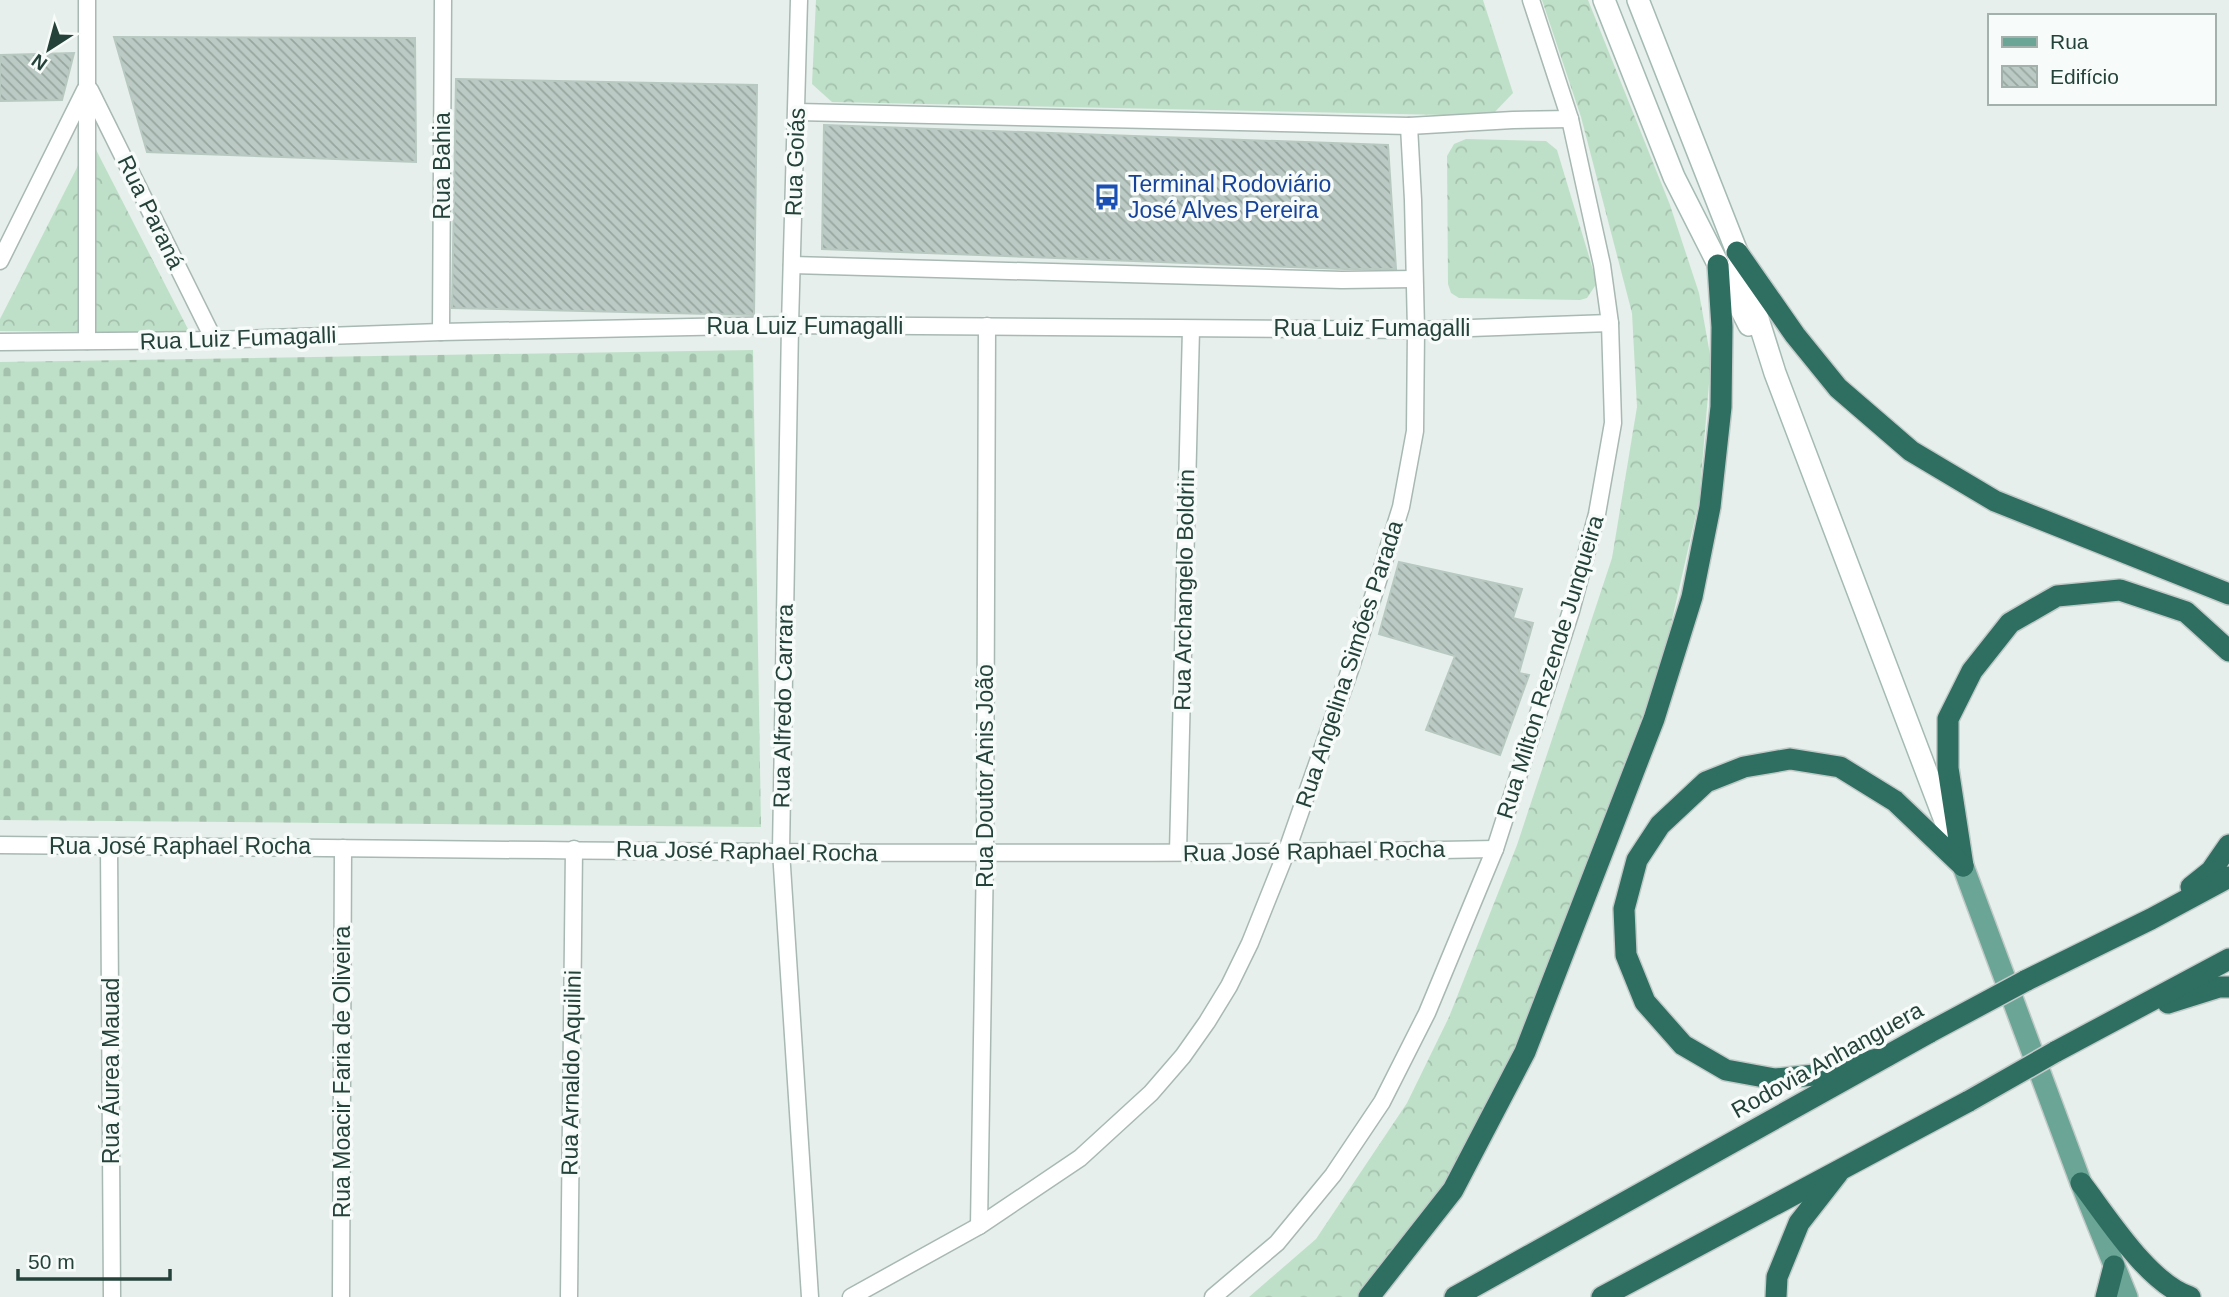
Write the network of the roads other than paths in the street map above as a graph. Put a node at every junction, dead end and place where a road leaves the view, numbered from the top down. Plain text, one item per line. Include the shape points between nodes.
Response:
1 (87, 0) edge
2 (443, 0) edge
3 (799, 0) edge
4 (1531, 0) edge
5 (1604, 0) edge
6 (1639, 0) edge
7 (88, 85) junction
8 (797, 112) junction
9 (1570, 119) junction
10 (1409, 126) junction
11 (1737, 253) junction
12 (0, 261) edge
13 (792, 265) junction
14 (1718, 265) junction
15 (1414, 279) junction
16 (1611, 323) junction
17 (790, 325) junction
18 (987, 326) junction
19 (1191, 328) junction
20 (1416, 330) junction
21 (441, 332) junction
22 (214, 340) junction
23 (87, 341) junction
24 (0, 342) edge
25 (1775, 373) junction
26 (2229, 594) edge
27 (2229, 651) edge
28 (0, 845) edge
29 (2229, 845) edge
30 (109, 846) junction
31 (344, 848) junction
32 (574, 849) junction
33 (1495, 849) junction
34 (781, 851) junction
35 (1178, 852) junction
36 (985, 853) junction
37 (1286, 853) junction
38 (1963, 866) junction
39 (2229, 877) edge
40 (2151, 919) junction
41 (2229, 959) edge
42 (2229, 987) edge
43 (2119, 1018) junction
44 (1887, 1056) junction
45 (1842, 1167) junction
46 (2081, 1183) junction
47 (979, 1226) junction
48 (2115, 1266) junction
49 (111, 1297) edge
50 (341, 1297) edge
51 (569, 1297) edge
52 (810, 1297) edge
53 (851, 1297) edge
54 (1213, 1297) edge
55 (1368, 1297) edge
56 (1455, 1297) edge
57 (1602, 1297) edge
58 (1776, 1297) edge
59 (2106, 1297) edge
60 (2127, 1297) edge
61 (2190, 1297) edge

1 - 7 street, Rua Paraná
2 - 21 street, Rua Bahia
3 - 8 street, Rua Goiás
4 - 9 street, Rua Milton Rezende Junqueira
5 - 14 main road via 1674,177
6 - 11 main road
7 - 12 street, Rua Paraná
7 - 22 street, Rua Paraná
7 - 23 street, Rua Paraná
8 - 10 street
8 - 13 street, Rua Goiás
9 - 10 street
9 - 16 street, Rua Milton Rezende Junqueira
10 - 15 street, Rua Angelina Simões Parada
11 - 25 main road
11 - 26 highway via 1838,388 1911,451 1995,500
13 - 15 street
13 - 17 street, Rua Goiás
14 - 25 main road
14 - 55 highway via 1721,407 1710,507 1692,597 1654,719 1525,1052 1453,1190
15 - 20 street, Rua Angelina Simões Parada
16 - 20 street, Rua Luiz Fumagalli
16 - 33 street, Rua Milton Rezende Junqueira via 1613,423 1597,514
17 - 18 street, Rua Luiz Fumagalli
17 - 21 street, Rua Luiz Fumagalli
17 - 34 street, Rua Alfredo Carrara
18 - 19 street, Rua Luiz Fumagalli
18 - 36 street, Rua Doutor Anis João
19 - 20 street, Rua Luiz Fumagalli
19 - 35 street, Rua Archangelo Boldrin
20 - 37 street, Rua Angelina Simões Parada via 1415,431 1401,507
21 - 22 street, Rua Luiz Fumagalli
22 - 23 street, Rua Luiz Fumagalli
23 - 24 street, Rua Luiz Fumagalli
25 - 38 main road
27 - 38 highway via 2186,612 2120,590 2057,596 2010,623 1972,671 1948,719 1948,768
28 - 30 street, Rua José Raphael Rocha
29 - 40 highway via 2211,871
30 - 31 street, Rua José Raphael Rocha
30 - 49 street, Rua Áurea Mauad
31 - 32 street, Rua José Raphael Rocha
31 - 50 street, Rua Moacir Faria de Oliveira
32 - 34 street, Rua José Raphael Rocha
32 - 51 street, Rua Arnaldo Aquilini
33 - 37 street, Rua José Raphael Rocha
33 - 54 street, Rua Milton Rezende Junqueira via 1432,1001 1382,1102 1334,1175 1277,1243
34 - 36 street, Rua José Raphael Rocha
34 - 52 street, Rua Alfredo Carrara
35 - 36 street, Rua José Raphael Rocha
35 - 37 street, Rua José Raphael Rocha
36 - 47 street, Rua Doutor Anis João
37 - 47 street, Rua Angelina Simões Parada via 1229,986 1183,1056 1152,1093 1080,1158
38 - 44 highway via 1884,794 1840,767 1790,759 1744,767 1706,782 1660,825 1637,860 1624,908 1626,955 1645,1002 1684,1045 1727,1070 1774,1079 1824,1074
38 - 46 main road
39 - 40 highway, Rodovia Anhanguera
40 - 44 highway, Rodovia Anhanguera, bridge
41 - 43 highway
42 - 43 highway via 2219,986
43 - 45 highway, bridge
44 - 56 highway, Rodovia Anhanguera
45 - 57 highway
45 - 58 highway via 1799,1223 1777,1277
46 - 48 main road
46 - 61 highway via 2143,1263
47 - 53 street, Rua Angelina Simões Parada
48 - 59 highway
48 - 60 main road

